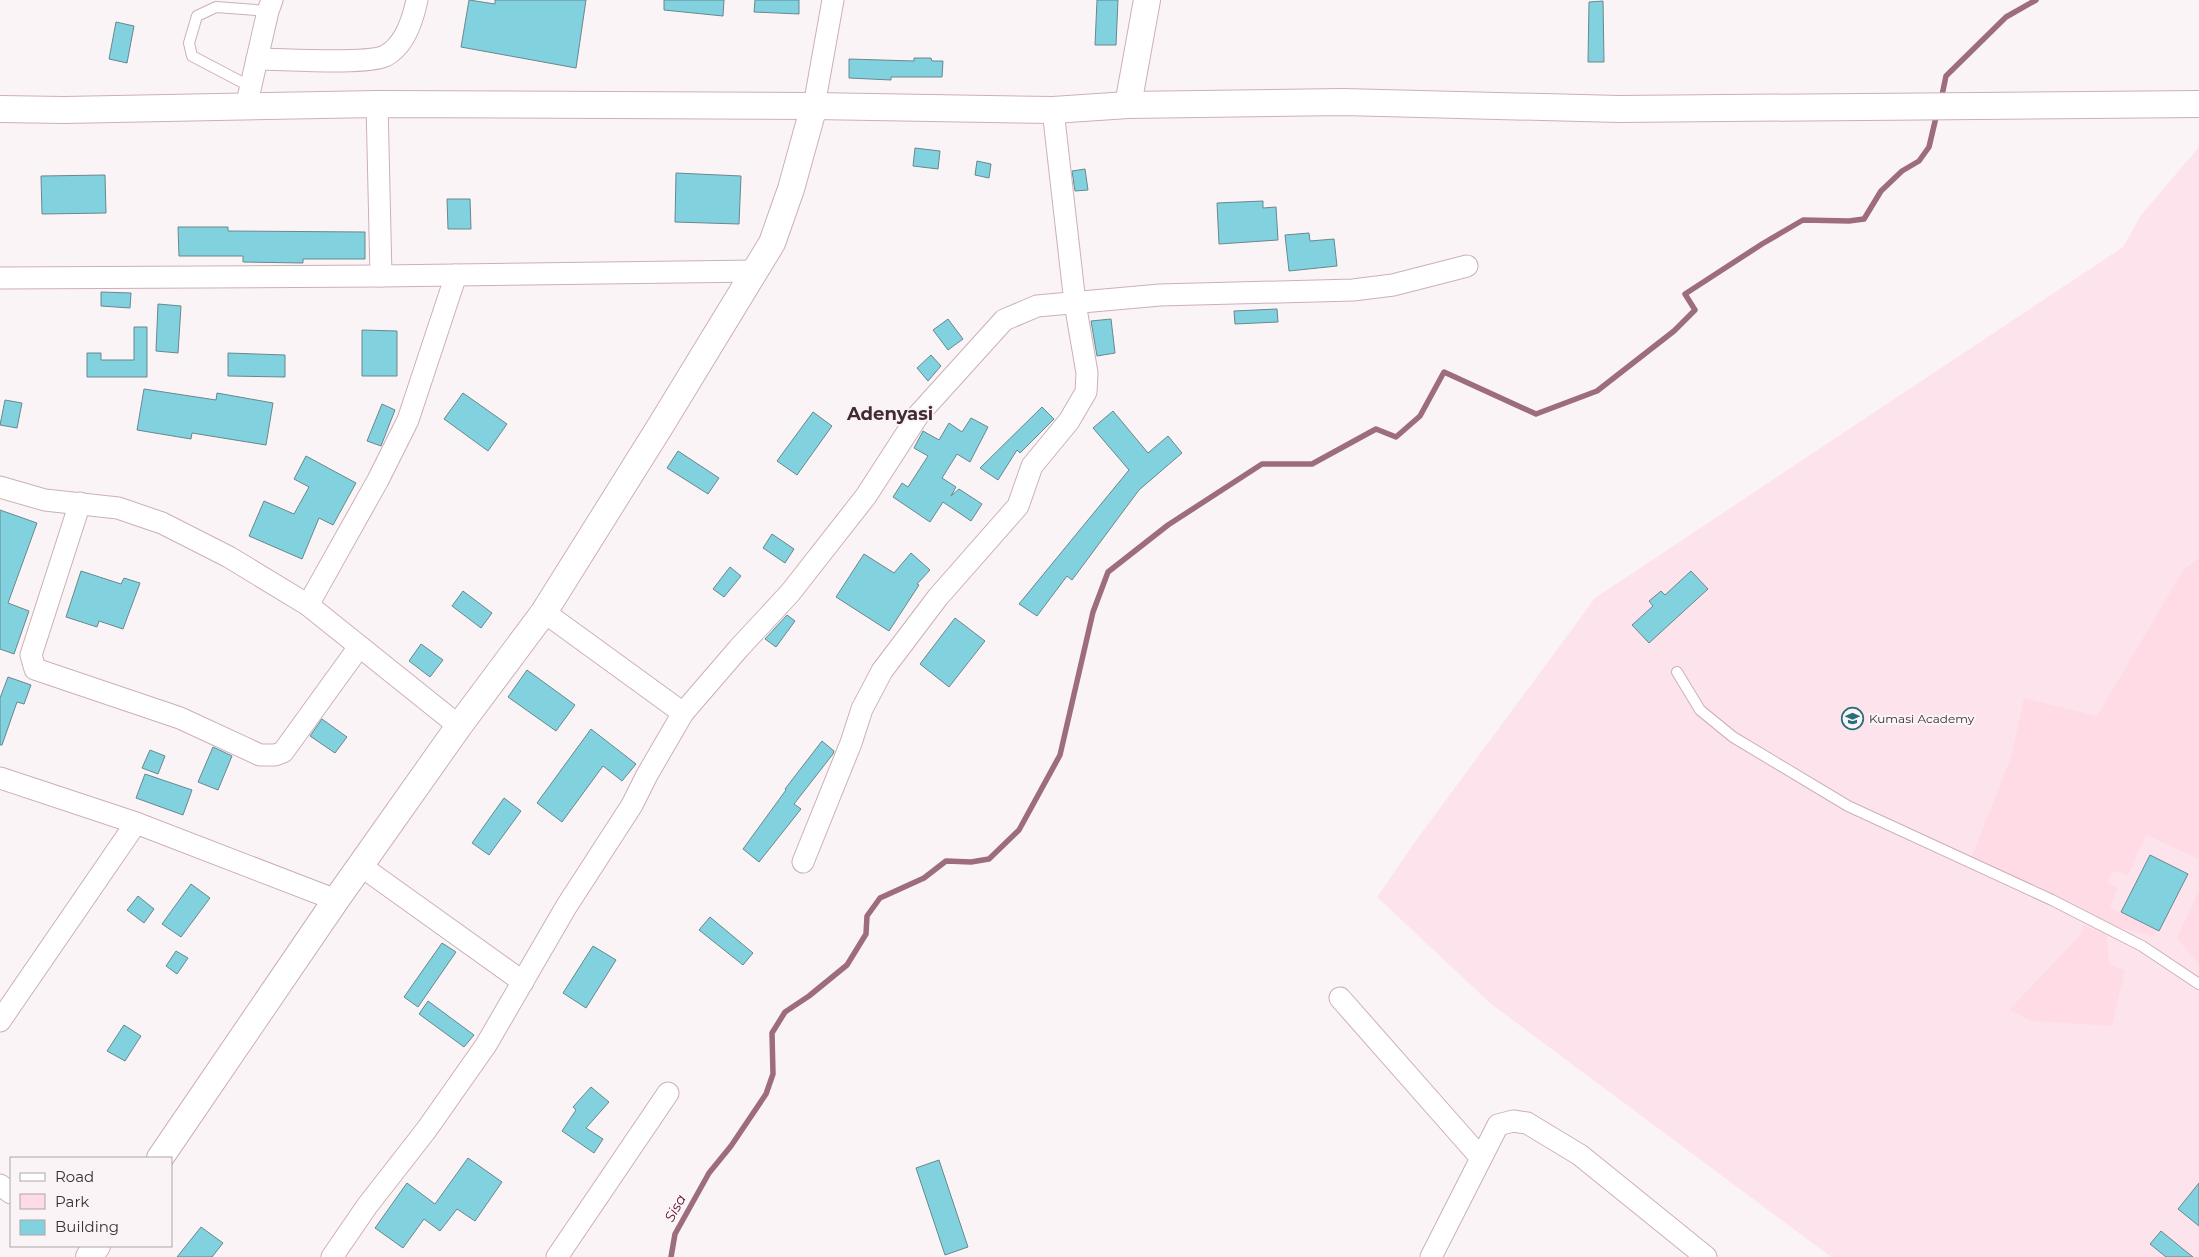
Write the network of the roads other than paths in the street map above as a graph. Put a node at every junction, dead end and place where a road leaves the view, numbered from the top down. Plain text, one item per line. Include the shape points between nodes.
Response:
1 (417, 0) edge
2 (833, 0) edge
3 (1147, 0) edge
4 (270, 5) edge
5 (257, 59) junction
6 (248, 97) junction
7 (377, 104) junction
8 (1128, 104) junction
9 (2199, 104) edge
10 (814, 106) junction
11 (0, 109) edge
12 (1053, 110) junction
13 (1467, 266) dead end
14 (756, 270) junction
15 (381, 276) junction
16 (456, 276) junction
17 (0, 278) edge
18 (1076, 303) junction
19 (0, 487) edge
20 (80, 503) junction
21 (308, 605) junction
22 (544, 612) junction
23 (359, 647) junction
24 (1677, 672) dead end
25 (683, 713) junction
26 (459, 726) junction
27 (0, 778) edge
28 (136, 823) junction
29 (803, 862) dead end
30 (360, 866) junction
31 (336, 900) junction
32 (523, 982) junction
33 (2199, 984) edge
34 (1340, 998) dead end
35 (0, 1021) edge
36 (668, 1093) dead end
37 (161, 1157) edge
38 (1481, 1158) junction
39 (332, 1257) edge
40 (557, 1257) edge
41 (1431, 1257) edge
42 (1706, 1257) edge

1 - 5 street via 413,18 400,42 386,56 365,60
2 - 10 street
3 - 8 street
4 - 5 street
4 - 6 lane via 216,7 197,16 189,43 192,56
5 - 6 street
6 - 7 street
6 - 11 street via 64,110
7 - 10 street
7 - 15 street
8 - 9 street via 1343,102 1619,109
8 - 12 street
10 - 12 street
10 - 14 street via 772,243
12 - 18 street
13 - 18 street via 1393,285 1352,290 1160,295
14 - 16 street
14 - 22 street
15 - 16 street
15 - 17 street
16 - 21 street via 408,420
18 - 25 street via 1037,306 1004,320 919,414 866,496 790,593
18 - 29 street via 1087,372 1086,392 1070,421 1032,466 1018,506 938,597 882,671 862,709
19 - 20 street via 44,500
20 - 21 street via 118,508 162,523 229,557
20 - 23 street via 31,655 35,670 180,718 260,755 275,755 283,752
21 - 23 street
22 - 25 street
22 - 26 street
23 - 26 street
24 - 33 lane via 1700,710 1733,737 1848,806 2052,900 2142,946
25 - 32 street via 632,805 566,907
26 - 30 street
27 - 28 street
28 - 31 street
28 - 35 street
30 - 31 street
30 - 32 street
31 - 37 street
32 - 39 street via 486,1045
34 - 38 street
36 - 40 street
38 - 41 street
38 - 42 street via 1498,1125 1513,1121 1527,1123 1580,1155

